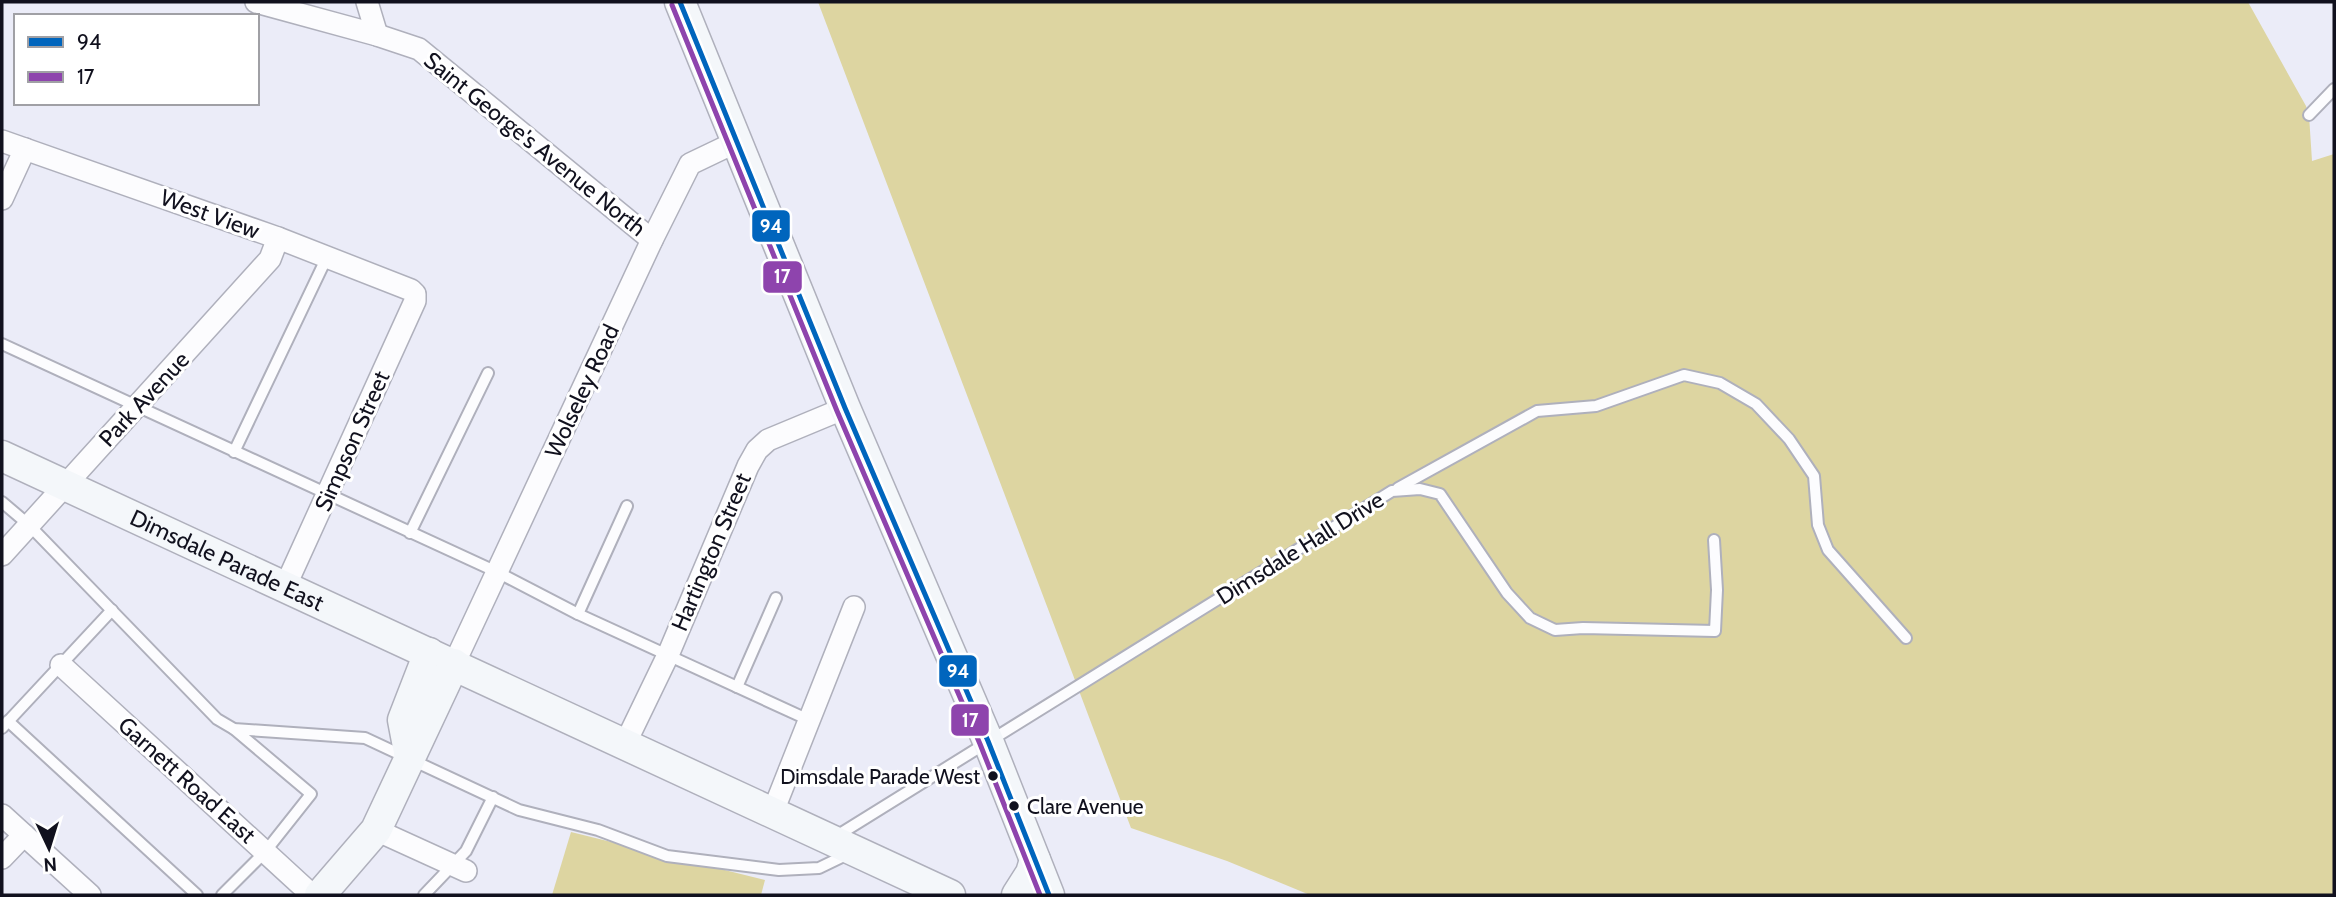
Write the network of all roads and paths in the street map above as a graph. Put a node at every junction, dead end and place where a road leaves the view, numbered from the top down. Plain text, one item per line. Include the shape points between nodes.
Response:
1 (256, 2) edge
2 (367, 2) edge
3 (680, 2) edge
4 (377, 35) junction
5 (2334, 89) edge
6 (2309, 115) dead end
7 (2, 141) edge
8 (736, 142) junction
9 (25, 149) junction
10 (2, 199) edge
11 (278, 239) junction
12 (652, 240) junction
13 (327, 257) junction
14 (415, 294) joint
15 (2, 344) edge
16 (488, 373) dead end
17 (138, 407) junction
18 (845, 408) junction
19 (234, 452) junction
20 (2, 456) edge
21 (64, 484) junction
22 (1392, 491) junction
23 (327, 494) junction
24 (2, 502) edge
25 (627, 506) dead end
26 (29, 525) junction
27 (410, 533) junction
28 (1714, 540) dead end
29 (2, 555) edge
30 (497, 572) junction
31 (285, 587) junction
32 (776, 598) dead end
33 (854, 607) dead end
34 (112, 610) junction
35 (578, 614) junction
36 (1906, 638) dead end
37 (668, 655) junction
38 (441, 658) junction
39 (61, 665) junction
40 (737, 687) junction
41 (809, 720) junction
42 (5, 724) edge
43 (234, 729) junction
44 (988, 741) junction
45 (625, 744) junction
46 (410, 757) junction
47 (493, 797) junction
48 (772, 814) junction
49 (2, 815) edge
50 (376, 830) junction
51 (24, 835) junction
52 (842, 846) junction
53 (265, 852) junction
54 (2, 858) edge
55 (1035, 860) junction
56 (460, 868) junction
57 (90, 895) edge
58 (197, 895) edge
59 (222, 895) edge
60 (312, 895) edge
61 (320, 895) edge
62 (424, 895) edge
63 (950, 895) edge
64 (1017, 895) edge
65 (1049, 895) edge

1 - 4 street, Saint George's Avenue North
2 - 4 street
3 - 8 main road
4 - 12 street, Saint George's Avenue North via 419,49
5 - 6 lane
7 - 9 street, West View
8 - 12 street, Wolseley Road via 690,164
8 - 18 main road
9 - 10 street
9 - 11 street, West View
11 - 13 street, West View
11 - 17 street, Park Avenue via 270,259
12 - 30 street, Wolseley Road
13 - 14 street, West View
13 - 19 lane
14 - 23 street, Simpson Street
15 - 17 lane
16 - 27 lane
17 - 19 lane
17 - 21 street, Park Avenue
18 - 37 street, Hartington Street via 768,440 757,450
18 - 44 main road
19 - 23 lane
20 - 21 main road, Dimsdale Parade East
21 - 26 street, Park Avenue
21 - 31 main road, Dimsdale Parade East
22 - 28 lane, Dimsdale Hall Drive via 1420,489 1440,494 1507,593 1530,618 1555,630 1714,631
22 - 36 lane via 1537,411 1596,406 1684,375 1720,383 1756,404 1789,439 1814,476 1818,525 1828,550
22 - 44 lane, Dimsdale Hall Drive
23 - 27 lane
23 - 31 street, Simpson Street
24 - 26 lane
25 - 35 lane
26 - 29 street, Park Avenue
26 - 34 lane
27 - 30 lane
30 - 35 lane
30 - 38 street, Wolseley Road
31 - 38 main road, Dimsdale Parade East
32 - 40 lane
33 - 41 street
34 - 39 lane
34 - 43 lane via 217,719
35 - 37 lane
37 - 40 lane
37 - 45 street, Hartington Street
38 - 45 main road
38 - 46 main road
39 - 42 lane
39 - 53 street, Garnett Road East
40 - 41 lane
41 - 48 street
42 - 58 lane
43 - 46 lane, Dimsdale Hall Drive via 365,738
43 - 53 lane via 310,794
44 - 52 lane, Dimsdale Hall Drive
44 - 55 main road
45 - 48 main road
46 - 47 lane, Dimsdale Hall Drive
46 - 50 main road
47 - 52 lane, Dimsdale Hall Drive via 519,810 617,836 667,856 779,870 818,868
47 - 56 lane
48 - 52 main road
49 - 51 street
50 - 56 street
50 - 61 main road
51 - 54 street
51 - 57 street
52 - 63 main road
53 - 59 lane
53 - 60 street, Garnett Road East
55 - 64 main road
55 - 65 main road
56 - 62 lane

